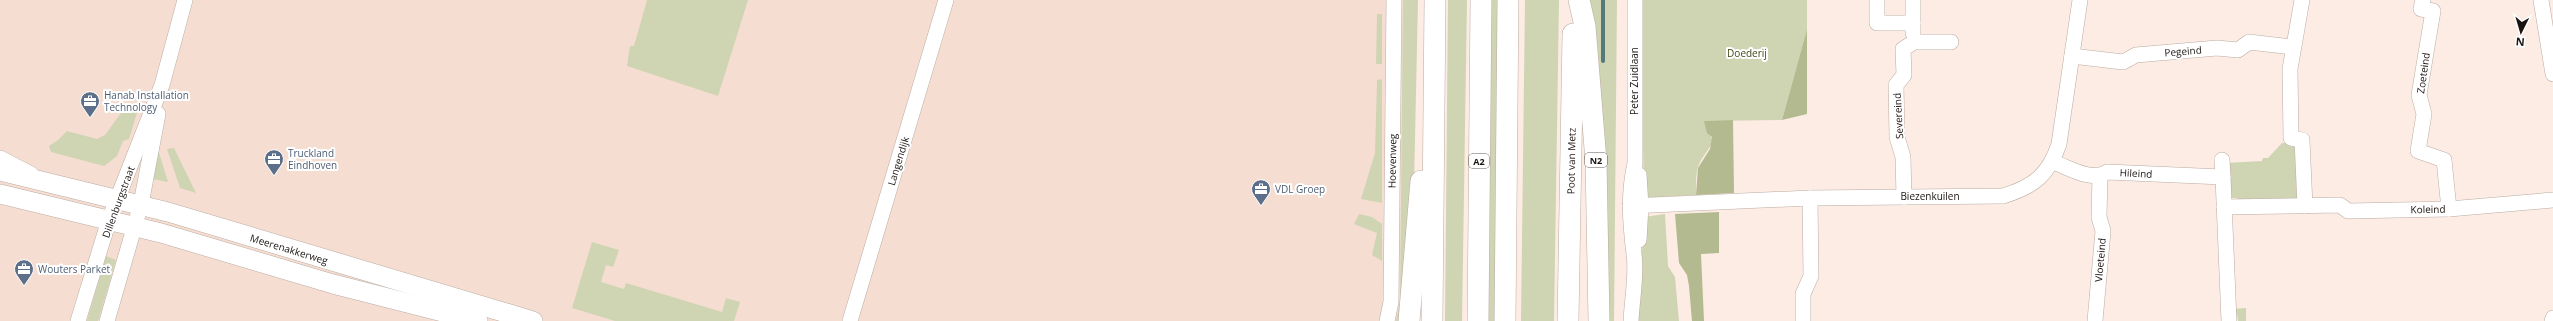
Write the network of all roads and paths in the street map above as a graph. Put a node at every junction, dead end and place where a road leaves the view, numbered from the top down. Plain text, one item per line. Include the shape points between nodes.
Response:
1 (185, 0) edge
2 (946, 0) edge
3 (1394, 0) edge
4 (1434, 0) edge
5 (1481, 0) edge
6 (1508, 0) edge
7 (1574, 0) edge
8 (1579, 0) edge
9 (1635, 0) edge
10 (1877, 0) edge
11 (1913, 0) edge
12 (2080, 0) edge
13 (2302, 0) edge
14 (2422, 0) edge
15 (2541, 0) edge
16 (1913, 23) junction
17 (1914, 42) junction
18 (1951, 42) dead end
19 (2293, 47) junction
20 (2072, 56) junction
21 (2552, 68) edge
22 (162, 85) junction
23 (1432, 147) junction
24 (0, 158) edge
25 (2222, 160) dead end
26 (2054, 162) junction
27 (0, 171) edge
28 (2100, 176) junction
29 (2223, 177) junction
30 (44, 182) junction
31 (0, 194) edge
32 (1904, 196) junction
33 (118, 198) junction
34 (1810, 198) junction
35 (2553, 200) edge
36 (141, 204) junction
37 (1636, 206) junction
38 (2304, 206) junction
39 (2224, 207) junction
40 (2450, 209) junction
41 (109, 220) junction
42 (135, 227) junction
43 (78, 321) edge
44 (107, 321) edge
45 (478, 321) edge
46 (533, 321) edge
47 (850, 321) edge
48 (1387, 321) edge
49 (1409, 321) edge
50 (1432, 321) edge
51 (1478, 321) edge
52 (1505, 321) edge
53 (1568, 321) edge
54 (1599, 321) edge
55 (1632, 321) edge
56 (1803, 321) edge
57 (2095, 321) edge
58 (2229, 321) edge

1 - 22 street, Dillenburgstraat
2 - 47 street, Langendijk
3 - 48 street, Hoevenweg via 1391,302
4 - 23 highway
5 - 51 highway, A2
6 - 52 highway
7 - 53 highway, Poot van Metz / N2
8 - 54 highway, N2 via 1585,26 1596,161
9 - 37 street, Peter Zuidlaan via 1635,162 1640,181
10 - 16 street via 1876,23
11 - 16 street
12 - 20 street, Biezenkuilen
13 - 19 street
14 - 40 street, Zoeteind via 2421,9 2433,11 2419,95 2424,114 2418,151 2444,160
15 - 21 street
16 - 17 street
17 - 18 street
17 - 32 street, Severeind via 1903,49 1904,75 1896,85 1897,137 1903,157
19 - 20 street, Pegeind via 2249,42 2238,50 2217,48 2136,55 2123,62
19 - 38 street via 2290,69 2291,138 2302,140
20 - 26 street, Biezenkuilen
22 - 33 street, Dillenburgstraat
22 - 36 street, Dillenburgstraat
23 - 49 highway via 1420,183
23 - 50 highway
24 - 30 street, Meerenakkerweg
25 - 29 street
26 - 28 street, Hileind via 2089,176
26 - 32 street, Biezenkuilen via 2040,178 2024,189 2003,196
27 - 30 main road, Meerenakkerweg
28 - 29 street, Hileind via 2107,172
28 - 57 street, Vloeteind via 2099,217 2103,231
29 - 39 street
30 - 33 main road, Meerenakkerweg
31 - 41 main road, Meerenakkerweg
32 - 34 street, Biezenkuilen
33 - 36 main road, Meerenakkerweg
33 - 41 street, Dillenburgstraat
34 - 37 street, Biezenkuilen
34 - 56 street via 1811,276 1803,294
35 - 40 street, Koleind
36 - 42 street, Dillenburgstraat
36 - 46 main road, Meerenakkerweg
37 - 55 street, Peter Zuidlaan via 1640,239 1634,254
38 - 39 street, Koleind
38 - 40 street, Koleind via 2340,206 2348,211
39 - 58 street
41 - 42 main road, Meerenakkerweg
41 - 43 street, Dillenburgstraat
42 - 44 street, Dillenburgstraat
42 - 45 main road, Meerenakkerweg via 333,284

